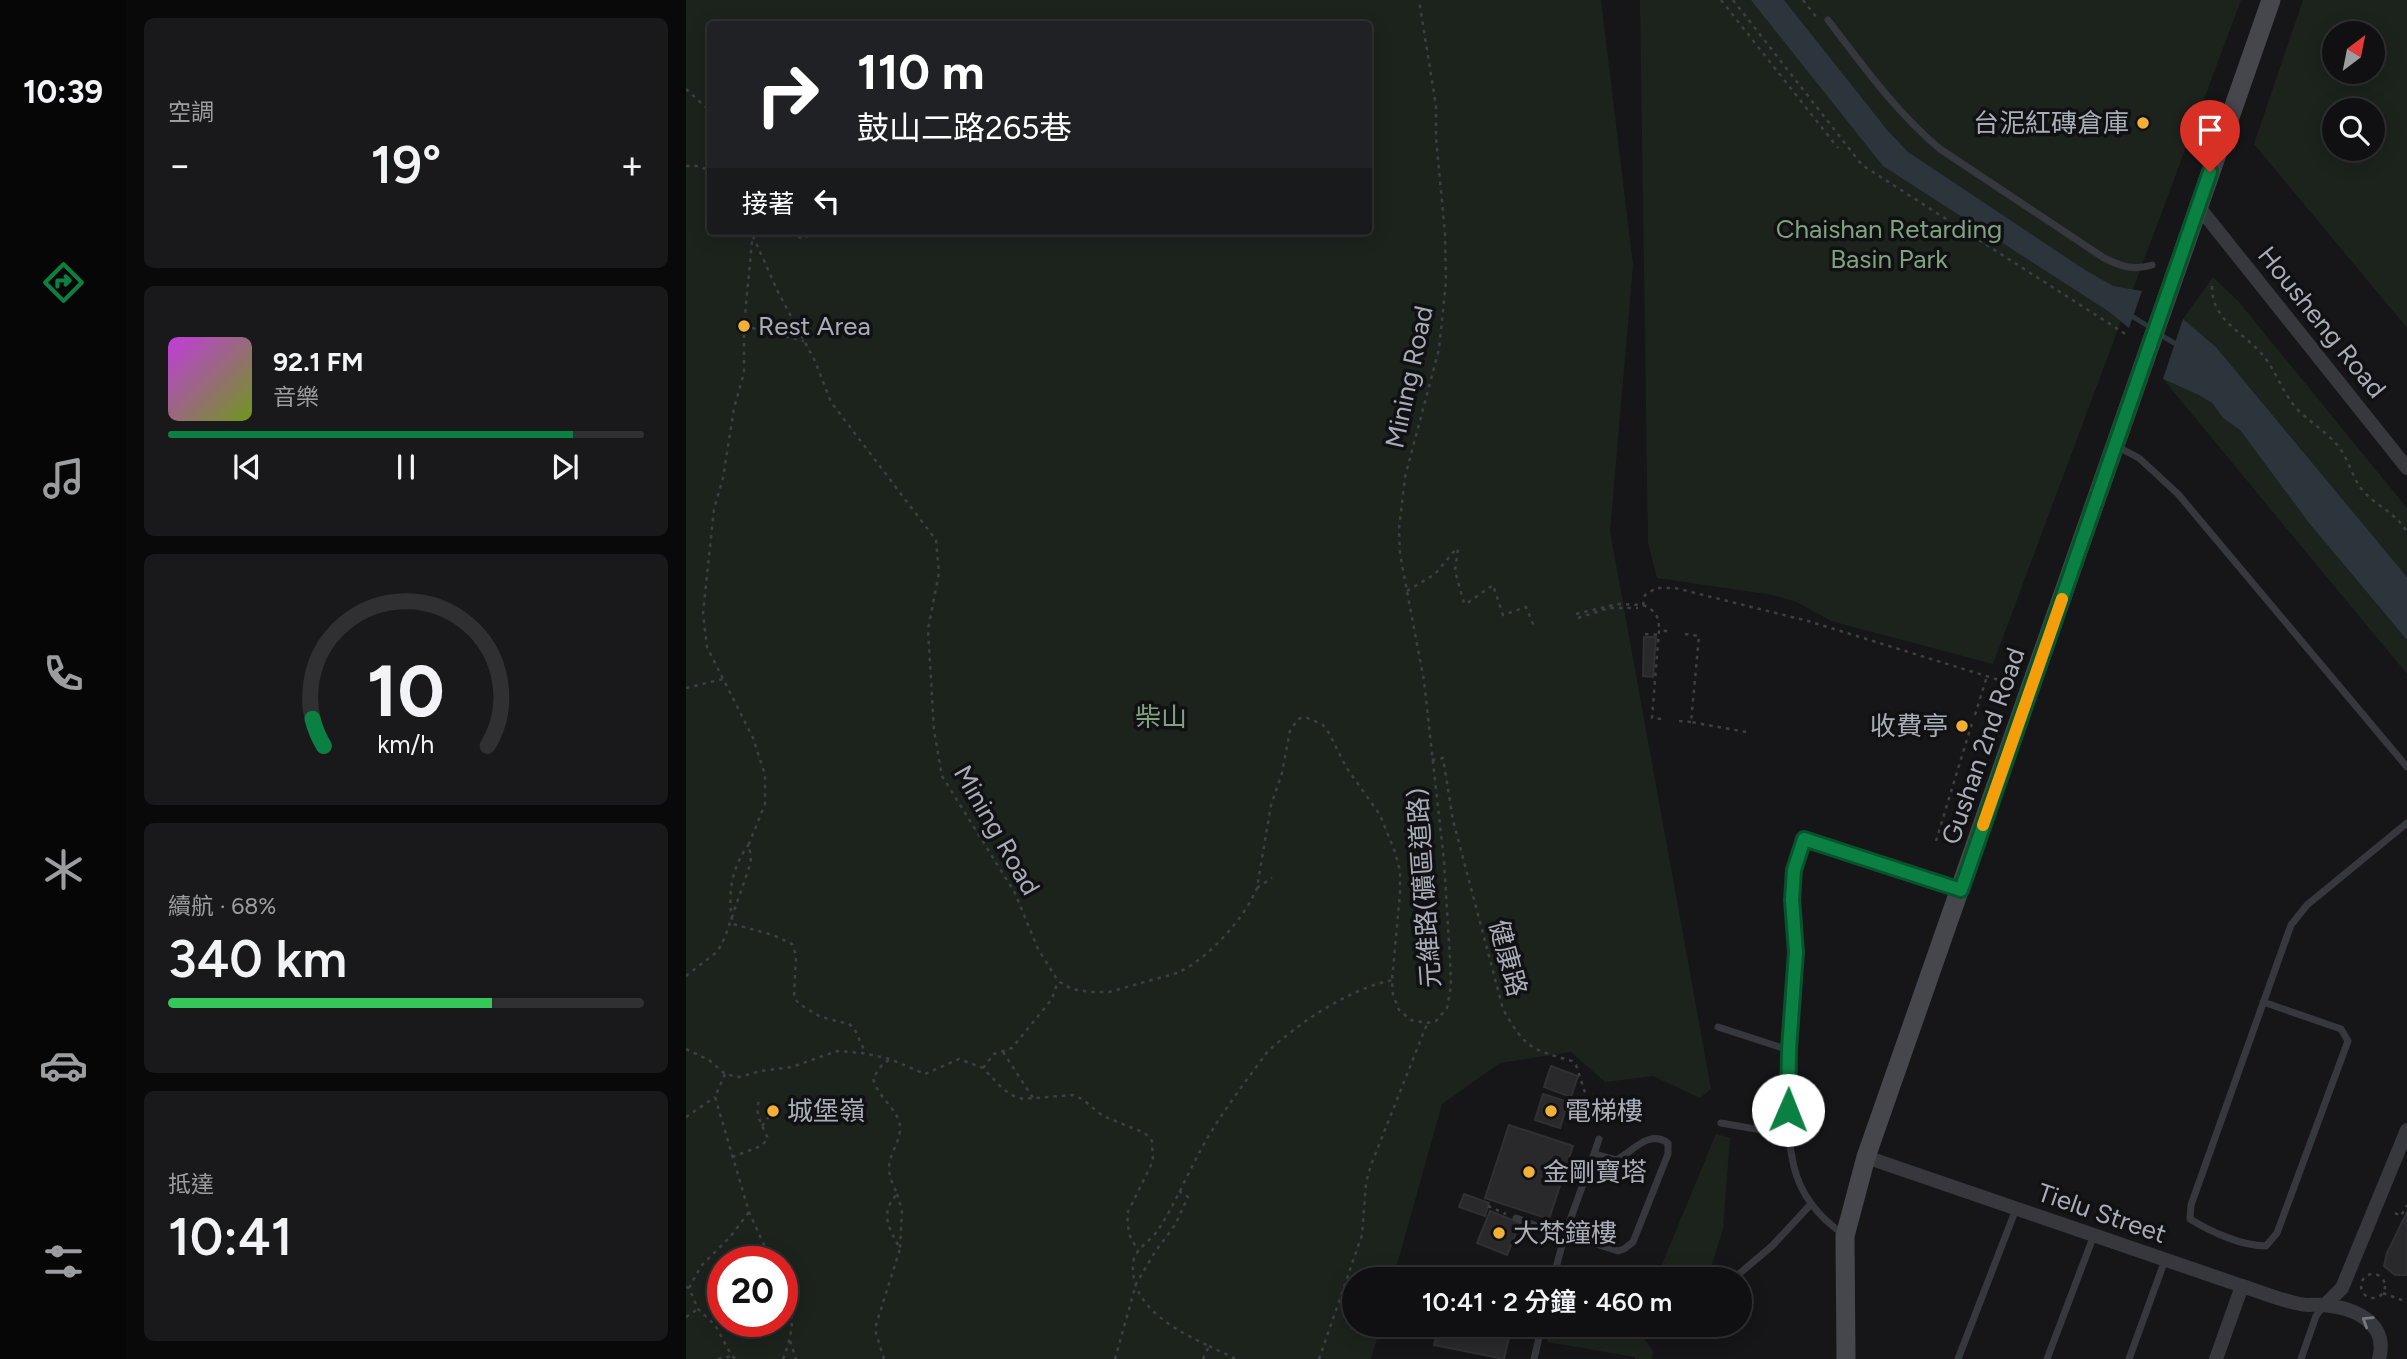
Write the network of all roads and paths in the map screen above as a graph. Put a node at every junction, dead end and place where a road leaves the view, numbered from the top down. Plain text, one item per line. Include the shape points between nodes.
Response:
1 (1721, 0) edge
2 (1733, 0) edge
3 (2271, 0) edge
4 (1421, 1) edge
5 (1828, 20) dead end
6 (686, 89) edge
7 (707, 108) edge
8 (1838, 148) dead end
9 (686, 166) edge
10 (707, 170) edge
11 (2199, 206) junction
12 (808, 235) edge
13 (753, 236) joint
14 (799, 237) dead end
15 (2152, 265) dead end
16 (2212, 286) dead end
17 (744, 326) junction
18 (2127, 335) dead end
19 (804, 341) junction
20 (2115, 446) junction
21 (2402, 452) edge
22 (2407, 468) edge
23 (2407, 532) edge
24 (1407, 591) junction
25 (1643, 605) junction
26 (1639, 608) dead end
27 (1535, 629) dead end
28 (1659, 630) junction
29 (1672, 632) dead end
30 (1645, 634) dead end
31 (1685, 634) dead end
32 (1658, 635) junction
33 (1987, 676) junction
34 (723, 679) junction
35 (2022, 687) dead end
36 (686, 688) edge
37 (1975, 715) dead end
38 (1661, 719) dead end
39 (1679, 721) dead end
40 (1691, 722) junction
41 (1972, 723) dead end
42 (1746, 732) dead end
43 (1432, 760) junction
44 (2407, 767) edge
45 (2407, 823) edge
46 (1936, 841) dead end
47 (749, 844) junction
48 (1272, 878) dead end
49 (1256, 888) junction
50 (1961, 890) junction
51 (731, 916) junction
52 (733, 924) junction
53 (725, 937) junction
54 (686, 976) edge
55 (1392, 980) junction
56 (1058, 981) junction
57 (2263, 1002) junction
58 (1427, 1023) junction
59 (1718, 1027) dead end
60 (686, 1049) edge
61 (1789, 1049) junction
62 (1003, 1052) junction
63 (866, 1054) junction
64 (890, 1059) junction
65 (983, 1068) junction
66 (725, 1073) junction
67 (716, 1097) junction
68 (1033, 1098) junction
69 (759, 1100) dead end
70 (779, 1116) dead end
71 (686, 1117) edge
72 (1721, 1123) dead end
73 (762, 1126) junction
74 (2407, 1130) edge
75 (1790, 1135) junction
76 (1599, 1139) joint
77 (1594, 1154) junction
78 (732, 1157) junction
79 (1866, 1157) junction
80 (1179, 1191) junction
81 (897, 1194) junction
82 (1811, 1204) junction
83 (2407, 1205) edge
84 (1488, 1206) dead end
85 (2016, 1209) junction
86 (749, 1212) junction
87 (2395, 1213) dead end
88 (1516, 1217) joint
89 (1565, 1236) junction
90 (1845, 1236) junction
91 (2094, 1236) junction
92 (765, 1246) edge
93 (900, 1249) junction
94 (1138, 1251) junction
95 (2165, 1260) junction
96 (1556, 1267) edge
97 (1747, 1267) edge
98 (1136, 1284) junction
99 (2242, 1286) junction
100 (688, 1287) edge
101 (2383, 1293) junction
102 (2407, 1302) edge
103 (2325, 1305) junction
104 (698, 1308) junction
105 (686, 1317) edge
106 (790, 1337) edge
107 (1539, 1337) edge
108 (790, 1341) junction
109 (1209, 1346) junction
110 (732, 1356) junction
111 (718, 1359) edge
112 (736, 1359) edge
113 (783, 1359) edge
114 (796, 1359) edge
115 (884, 1359) edge
116 (1115, 1359) edge
117 (1203, 1359) edge
118 (1236, 1359) edge
119 (1319, 1359) edge
120 (1534, 1359) edge
121 (1846, 1359) edge
122 (1958, 1359) edge
123 (2047, 1359) edge
124 (2129, 1359) edge
125 (2216, 1359) edge
126 (2301, 1359) edge
127 (2379, 1359) edge

1 - 8 path
2 - 18 path via 1862,165
3 - 11 street
4 - 24 path, Mining Road via 1436,106 1446,282 1439,349 1405,477 1399,529
5 - 15 lane via 1893,104 1940,149 2104,258 2130,268
6 - 7 path
9 - 10 path
11 - 20 street, Gushan 2nd Road
11 - 21 street, Housheng Road
12 - 14 path
13 - 17 path
13 - 19 path, Mining Road
16 - 23 path via 2218,313 2272,366 2297,409 2334,441 2365,493 2400,520
17 - 19 path
17 - 34 path via 744,373 714,509 703,613 707,647
19 - 56 path, Mining Road via 831,402 936,540 939,573 928,629 942,776 1008,882
20 - 44 lane via 2139,458 2178,494
20 - 50 street, Gushan 2nd Road
21 - 22 street, Housheng Road
24 - 27 path via 1435,574 1458,549 1455,571 1464,603 1493,585 1503,615 1526,607
24 - 43 path, Mining Road via 1419,644
25 - 26 path via 1618,604 1577,616 1609,608
25 - 28 path via 1659,619
25 - 33 path via 1652,589 1675,588 1808,621
28 - 29 path
28 - 32 path
30 - 32 path
31 - 40 path via 1699,636
32 - 38 path via 1651,718
33 - 35 path
33 - 37 path
34 - 36 path
34 - 47 path via 753,738 765,775 765,804
39 - 40 path
40 - 42 path
41 - 46 path
43 - 58 path, 元維路(礦區道路) via 1451,985 1447,1008 1436,1021
43 - 76 path, 健康路 via 1443,758 1453,820 1503,1009 1517,1034 1538,1052 1576,1065
45 - 57 lane via 2307,905 2291,925
47 - 51 path via 751,862
47 - 51 path via 730,887
48 - 49 path
49 - 55 path via 1290,731 1305,717 1323,724 1380,815 1395,852 1400,893
49 - 56 path via 1240,916 1187,969 1108,992 1072,989
50 - 61 lane via 1804,839 1794,870 1796,952
50 - 79 street, Gushan 2nd Road
51 - 52 path
51 - 53 path
52 - 53 path
52 - 63 path via 792,944 796,955 794,997 821,1017 849,1024
53 - 54 path via 718,951
55 - 58 path, 元維路(礦區道路) via 1399,1010 1412,1020
55 - 80 path via 1330,1007 1268,1051 1205,1141
56 - 62 path via 1052,999 1012,1048
57 - 57 lane via 2191,1205 2190,1219 2255,1246 2266,1246 2277,1233 2348,1041 2341,1029
58 - 119 path via 1371,1165 1362,1236
59 - 61 lane
60 - 66 path via 709,1059
61 - 75 lane
62 - 65 path via 991,1056
62 - 68 path
63 - 64 path
63 - 66 path via 837,1051 792,1067 739,1077
64 - 65 path via 925,1074 959,1059
64 - 81 path via 873,1081 900,1126 889,1164
65 - 68 path via 1014,1096
66 - 67 path
67 - 71 path
67 - 78 path
68 - 94 path via 1073,1095 1152,1141 1153,1161 1127,1214 1129,1234
69 - 73 path
70 - 73 path via 773,1111
72 - 75 lane
73 - 78 path via 766,1142
74 - 103 street via 2342,1289
75 - 82 lane via 1794,1168
76 - 77 lane
77 - 89 lane
77 - 89 lane via 1616,1160 1654,1137 1669,1146 1637,1236 1628,1247 1618,1251
78 - 86 path
79 - 85 street, Tielu Street
79 - 90 street, Gushan 2nd Road
80 - 94 path via 1159,1229
80 - 98 path via 1188,1197
81 - 93 path via 902,1210
81 - 93 path via 886,1213
82 - 90 lane
82 - 97 lane
83 - 87 path via 2402,1216
84 - 88 path
85 - 91 street, Tielu Street
85 - 122 lane
86 - 92 path
86 - 100 path
88 - 89 lane
89 - 96 lane
90 - 121 street, Gushan 2nd Road
91 - 95 street, Tielu Street
91 - 123 lane
93 - 115 path via 876,1325
94 - 98 path via 1133,1263
95 - 99 street, Tielu Street
95 - 124 lane
98 - 109 path via 1153,1312
98 - 116 path
99 - 103 street, Tielu Street via 2302,1305
99 - 125 street
100 - 104 path
101 - 101 path via 2377,1274 2361,1284 2363,1294 2370,1298
101 - 102 path
103 - 126 lane via 2316,1315
127 -> 103 street, Tielu Street via 2382,1348 2377,1328 2367,1318
104 - 105 path
104 - 110 path via 715,1325
106 - 108 path
107 - 120 lane
108 - 113 path
108 - 114 path
109 - 117 path
109 - 118 path
110 - 111 path
110 - 112 path

